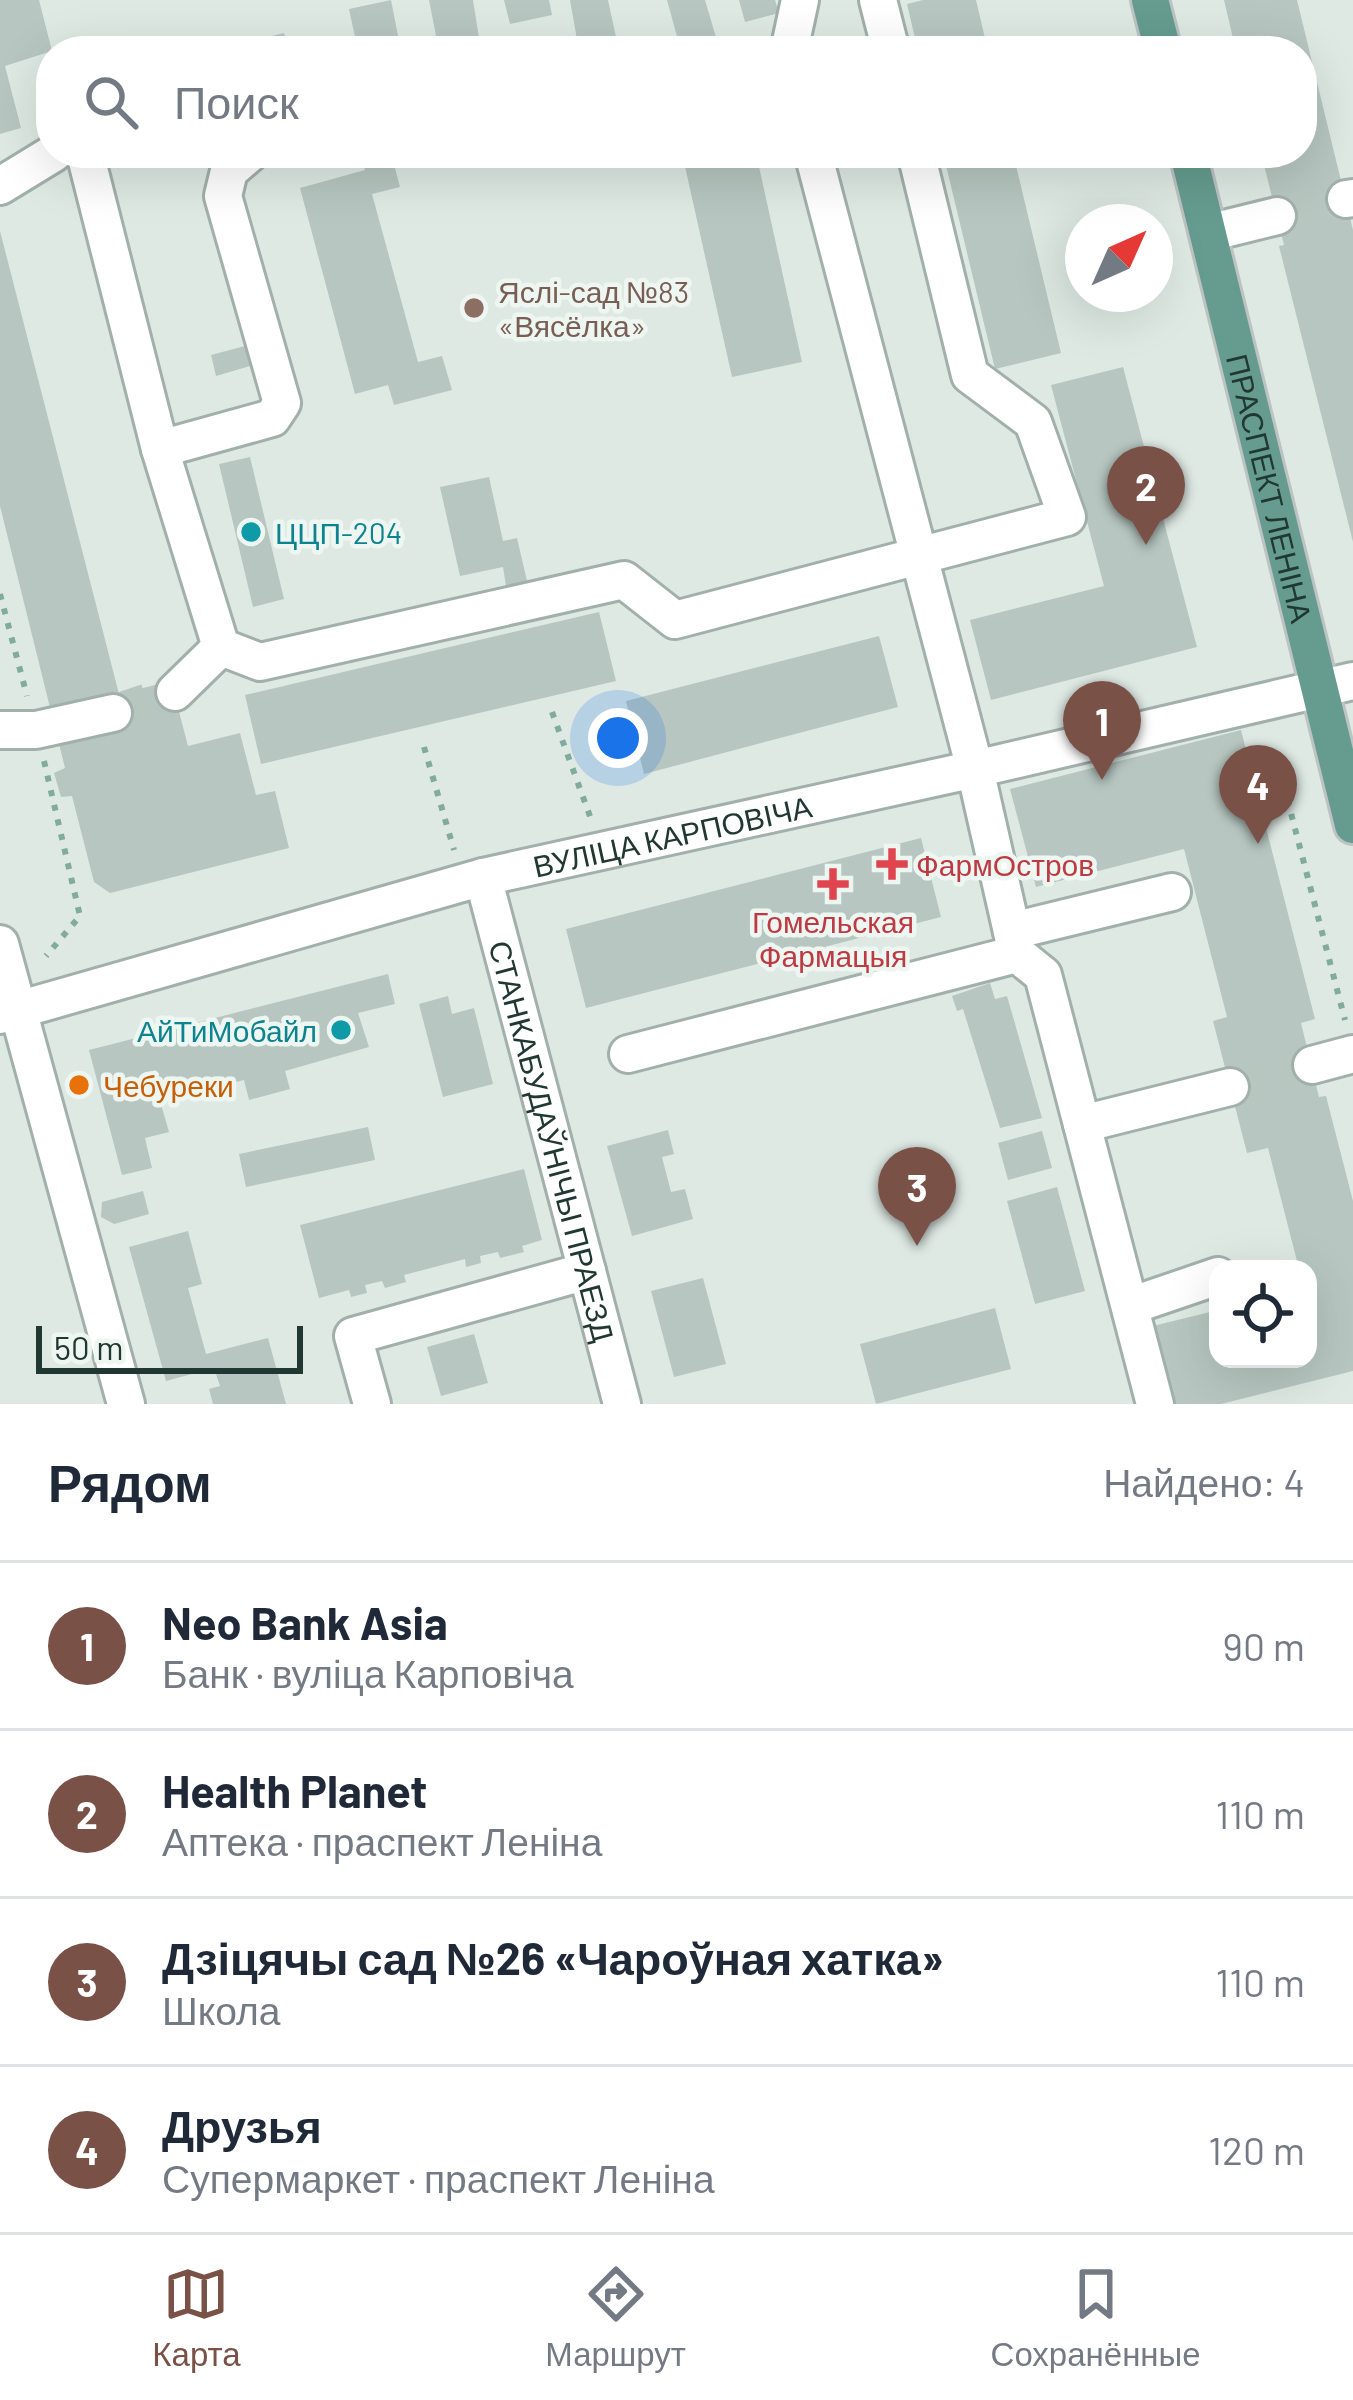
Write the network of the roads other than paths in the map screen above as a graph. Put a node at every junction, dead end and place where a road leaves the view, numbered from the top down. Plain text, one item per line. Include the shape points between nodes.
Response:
1 (800, 0) edge
2 (878, 0) edge
3 (1150, 0) edge
4 (792, 36) edge
5 (887, 36) edge
6 (1159, 36) edge
7 (36, 164) edge
8 (89, 168) edge
9 (232, 168) edge
10 (817, 168) edge
11 (920, 168) edge
12 (1192, 168) edge
13 (0, 186) edge
14 (1276, 217) tunnel mouth
15 (1208, 233) junction
16 (160, 449) junction
17 (918, 554) junction
18 (220, 646) junction
19 (1336, 685) edge
20 (175, 692) tunnel mouth
21 (112, 713) tunnel mouth
22 (18, 730) edge
23 (974, 770) junction
24 (1353, 825) edge
25 (473, 880) junction
26 (1172, 892) dead end
27 (1014, 942) junction
28 (0, 944) edge
29 (8, 1013) edge
30 (1350, 1043) edge
31 (628, 1054) dead end
32 (1312, 1065) tunnel mouth
33 (1230, 1087) tunnel mouth
34 (1082, 1124) junction
35 (587, 1271) junction
36 (1209, 1279) edge
37 (1130, 1306) junction
38 (126, 1404) edge
39 (373, 1404) edge
40 (622, 1404) edge
41 (1155, 1404) edge

1 - 4 street
2 - 5 street
3 - 6 main road
7 - 13 street
8 - 16 street
9 - 16 street via 223,196 281,403 272,418
10 - 17 street
11 - 17 street via 970,375 1033,422 1067,517
12 - 15 main road, ПРАСПЕКТ ЛЕНІНА
14 - 15 street
15 - 19 main road, ПРАСПЕКТ ЛЕНІНА
16 - 18 street
17 - 18 street via 675,620 624,580 260,662
17 - 23 street
18 - 20 street
19 - 23 street, ВУЛІЦА КАРПОВІЧА
19 - 24 main road, ПРАСПЕКТ ЛЕНІНА
21 - 22 street
23 - 25 street, ВУЛІЦА КАРПОВІЧА
23 - 27 street
25 - 29 street, ВУЛІЦА КАРПОВІЧА
25 - 35 street, СТАНКАБУДАЎНІЧЫ ПРАЕЗД
26 - 27 street
27 - 31 street
27 - 34 street via 1043,975
28 - 29 street
29 - 38 street
30 - 32 street
33 - 34 street
34 - 37 street
35 - 39 street via 352,1336
35 - 40 street, СТАНКАБУДАЎНІЧЫ ПРАЕЗД
36 - 37 street
37 - 41 street

